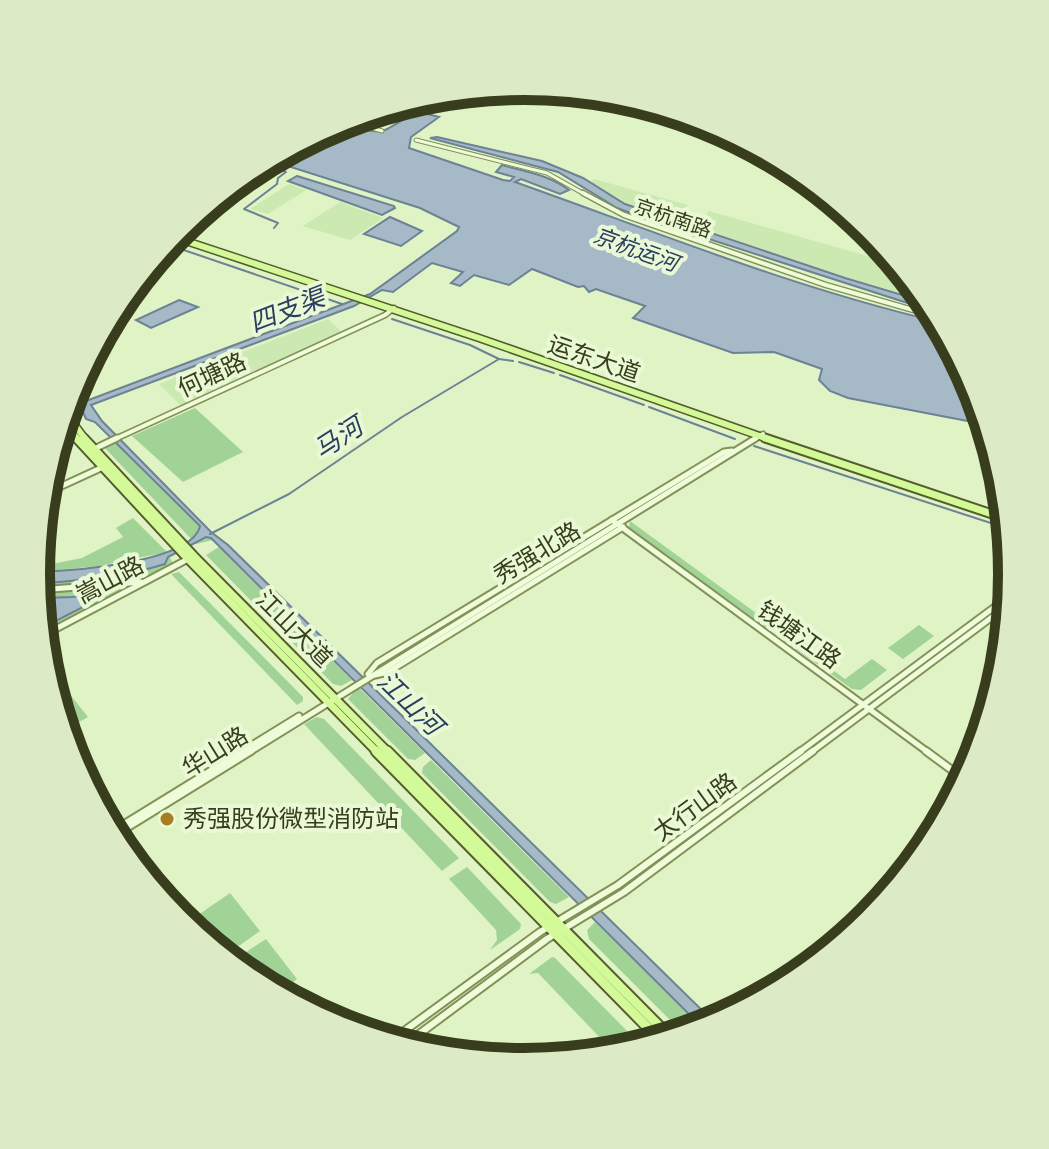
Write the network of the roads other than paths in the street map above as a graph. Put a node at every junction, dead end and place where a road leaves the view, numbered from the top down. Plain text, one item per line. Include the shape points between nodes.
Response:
1 (368, 127) edge
2 (382, 131) dead end
3 (416, 140) dead end
4 (188, 240) edge
5 (394, 308) junction
6 (920, 312) edge
7 (74, 425) edge
8 (72, 431) edge
9 (760, 434) junction
10 (90, 451) junction
11 (104, 467) junction
12 (58, 488) edge
13 (995, 513) edge
14 (617, 524) junction
15 (188, 559) junction
16 (146, 581) junction
17 (50, 589) edge
18 (998, 605) edge
19 (997, 613) edge
20 (53, 630) edge
21 (368, 675) junction
22 (331, 698) junction
23 (867, 707) junction
24 (955, 773) edge
25 (123, 827) edge
26 (555, 929) junction
27 (661, 1029) edge
28 (652, 1032) edge
29 (402, 1033) edge
30 (416, 1036) edge

1 - 2 street
3 - 6 street, 京杭南路 via 547,173 636,220
4 - 5 main road, 运东大道
5 - 9 main road, 运东大道
5 - 10 street, 何塘路
7 - 10 main road, 江山大道
8 - 10 main road, 江山大道
9 - 13 main road, 运东大道
9 - 14 street
9 - 14 street
10 - 11 main road, 江山大道
11 - 12 street
11 - 15 main road, 江山大道
11 - 22 main road, 江山大道
14 - 21 street via 377,663
14 - 21 street via 388,672
14 - 23 street, 钱塘江路
15 - 16 street, 嵩山路
15 - 22 main road, 江山大道
16 - 17 street
16 - 20 street, 嵩山路
18 - 23 street, 太行山路
19 - 23 street, 太行山路
21 - 22 street
22 - 25 street, 华山路
22 - 26 main road, 江山大道
23 - 24 street, 钱塘江路
23 - 26 street, 太行山路
23 - 26 street, 太行山路 via 606,904
26 - 27 main road, 江山大道
26 - 28 main road, 江山大道
26 - 29 street, 太行山路
26 - 30 street, 太行山路

